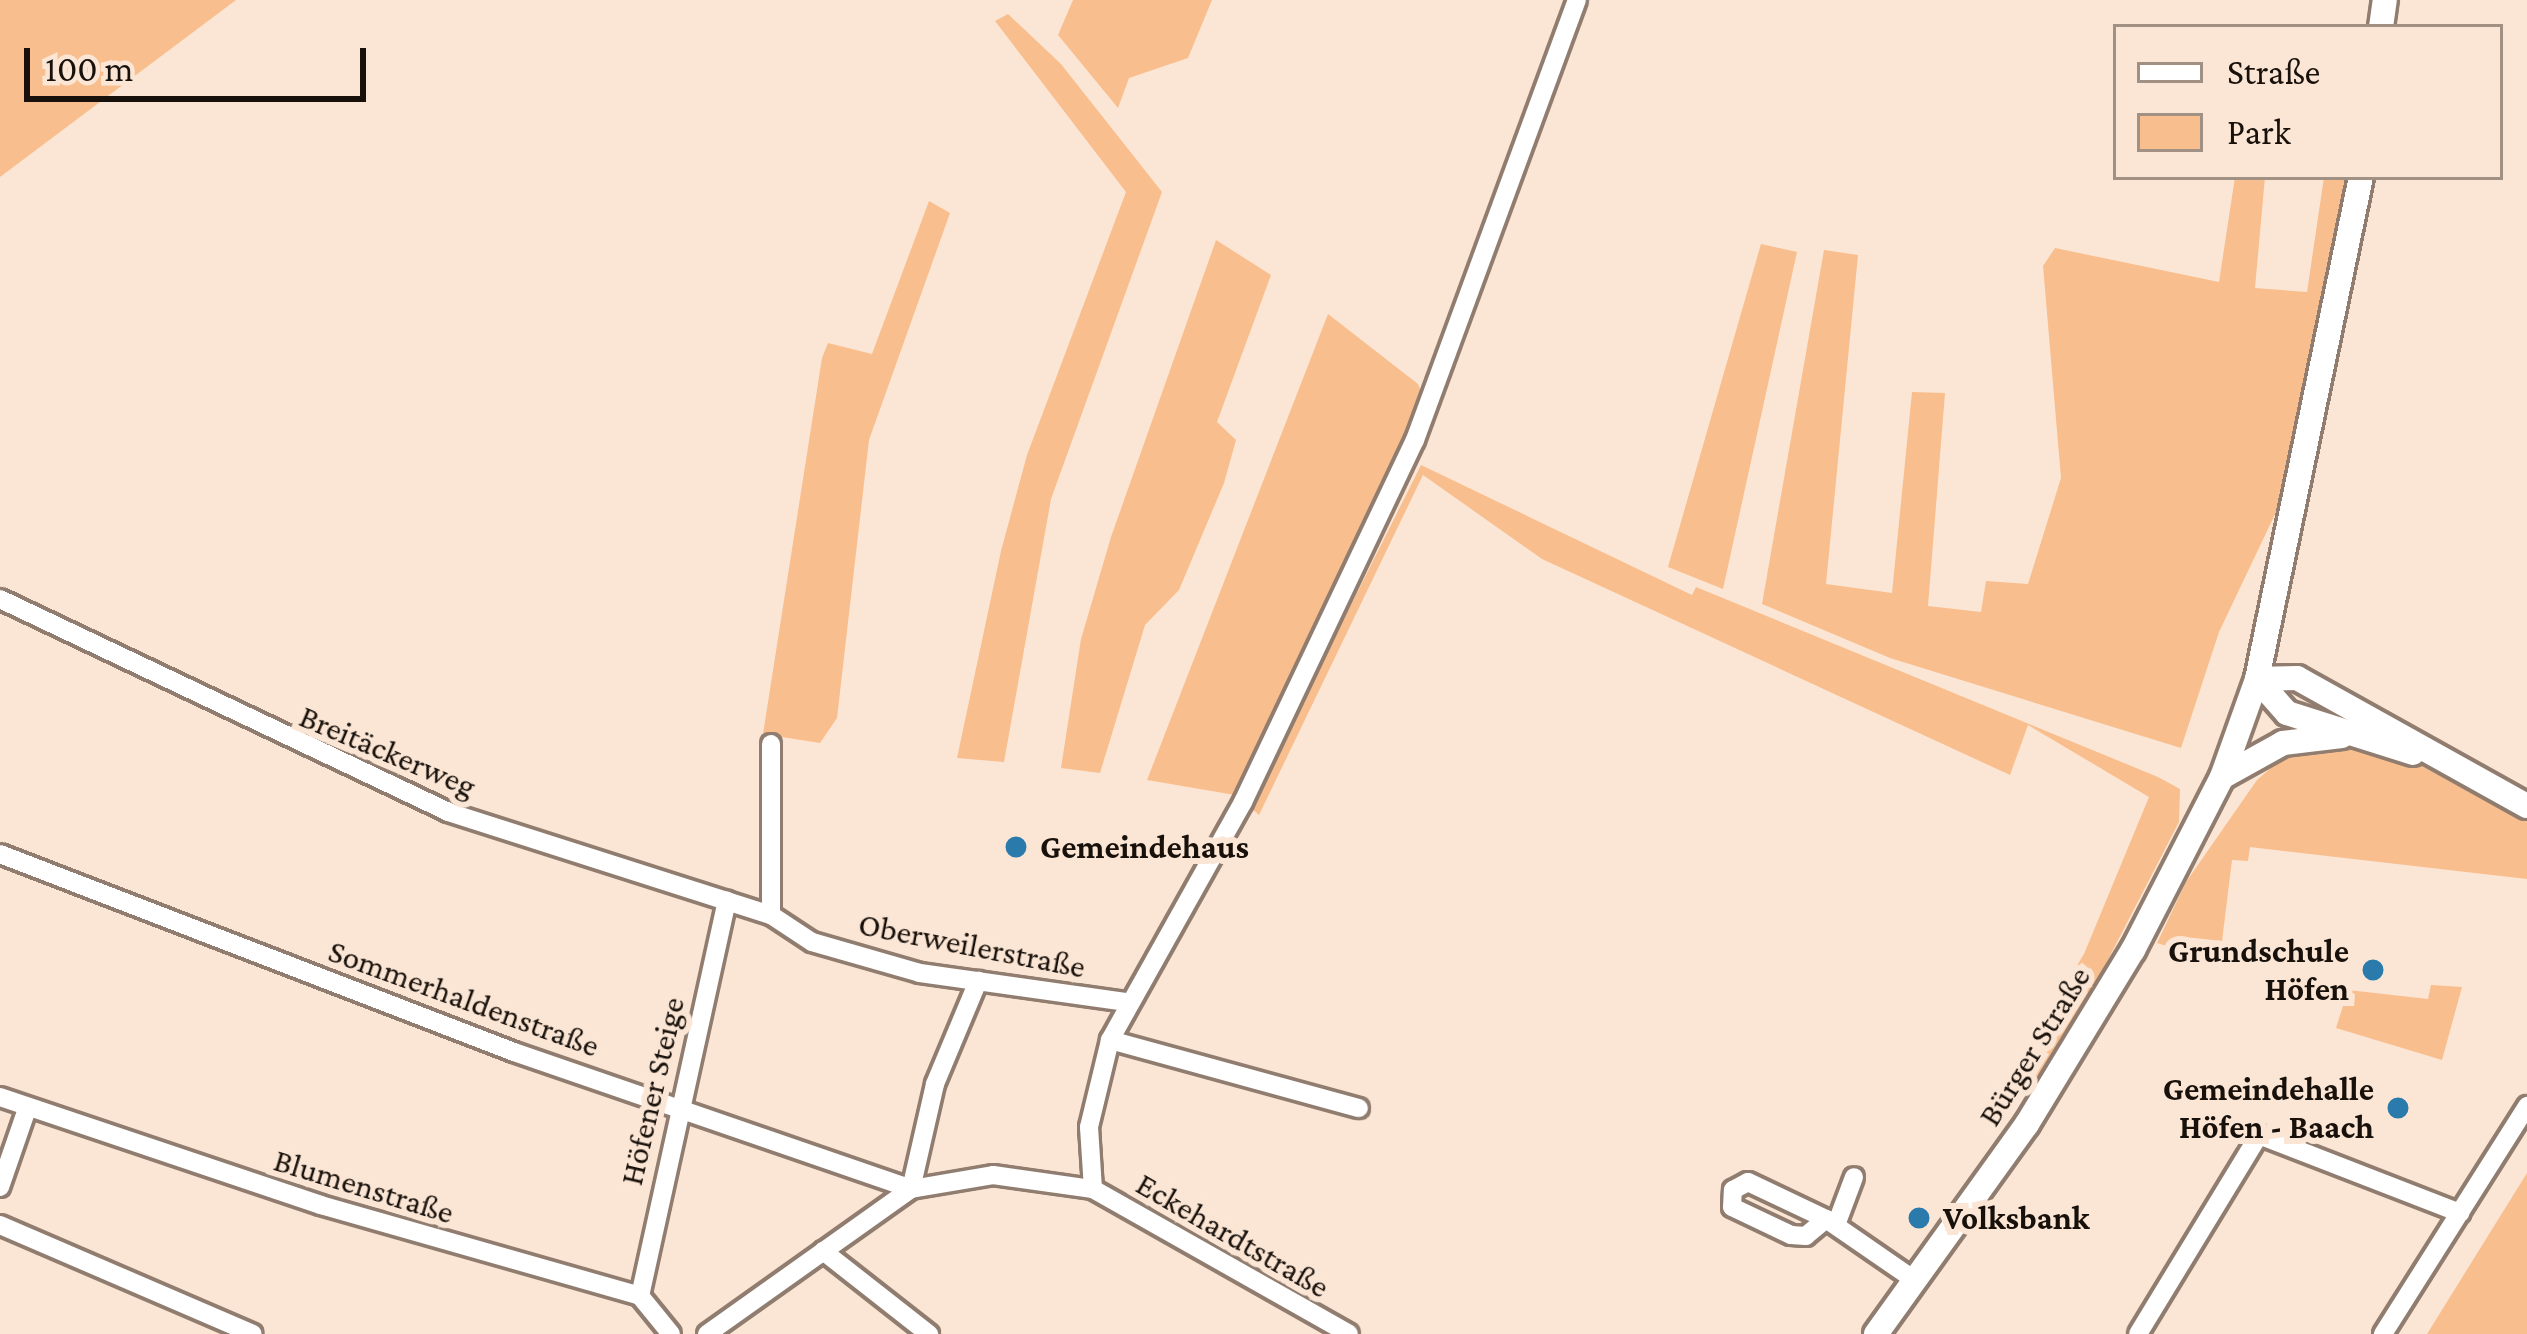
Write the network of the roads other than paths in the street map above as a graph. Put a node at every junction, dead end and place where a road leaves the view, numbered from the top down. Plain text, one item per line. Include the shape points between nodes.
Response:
1 (1577, 0) edge
2 (2360, 180) edge
3 (0, 599) edge
4 (2257, 679) junction
5 (2378, 742) junction
6 (771, 744) dead end
7 (2450, 765) junction
8 (2222, 777) junction
9 (2527, 806) edge
10 (0, 854) edge
11 (728, 900) junction
12 (771, 915) junction
13 (978, 981) junction
14 (1127, 1002) junction
15 (1110, 1040) junction
16 (0, 1097) edge
17 (2527, 1106) edge
18 (27, 1108) junction
19 (679, 1108) junction
20 (1359, 1108) dead end
21 (1854, 1177) dead end
22 (0, 1187) edge
23 (911, 1189) junction
24 (1093, 1189) junction
25 (2460, 1213) junction
26 (1831, 1222) junction
27 (0, 1225) edge
28 (823, 1251) junction
29 (1916, 1281) junction
30 (640, 1296) junction
31 (253, 1334) edge
32 (671, 1334) edge
33 (707, 1334) edge
34 (929, 1334) edge
35 (1349, 1334) edge
36 (1876, 1334) edge
37 (2138, 1334) edge
38 (2383, 1334) edge

1 - 14 street, Eckehardtstraße via 1415,440 1181,919
2 - 4 street, Bürger Straße
3 - 11 street, Breitäckerweg via 448,812
4 - 5 street via 2288,713
4 - 7 street via 2297,678
4 - 8 street, Bürger Straße
5 - 7 street
5 - 8 street via 2333,735 2282,742
6 - 12 street
7 - 9 street
8 - 29 street, Bürger Straße via 2092,1018
10 - 19 street, Sommerhaldenstraße
11 - 12 street, Breitäckerweg
11 - 19 street, Höfener Steige
12 - 13 street, Oberweilerstraße via 812,942 860,958
13 - 14 street, Oberweilerstraße
13 - 23 street via 935,1084
14 - 15 street, Eckehardtstraße
15 - 20 street
15 - 24 street, Eckehardtstraße via 1089,1127
16 - 18 street, Blumenstraße
17 - 25 street
18 - 22 street
18 - 30 street, Blumenstraße via 344,1212
19 - 23 street, Sommerhaldenstraße
19 - 30 street, Höfener Steige
21 - 26 street
23 - 24 street via 993,1175
23 - 28 street
24 - 35 street, Eckehardtstraße
25 - 37 street via 2259,1136
25 - 38 street
26 - 26 street via 1748,1182 1732,1190 1732,1207 1791,1235
26 - 29 street
27 - 31 street
28 - 33 street
28 - 34 street
29 - 36 street, Bürger Straße
30 - 32 street

